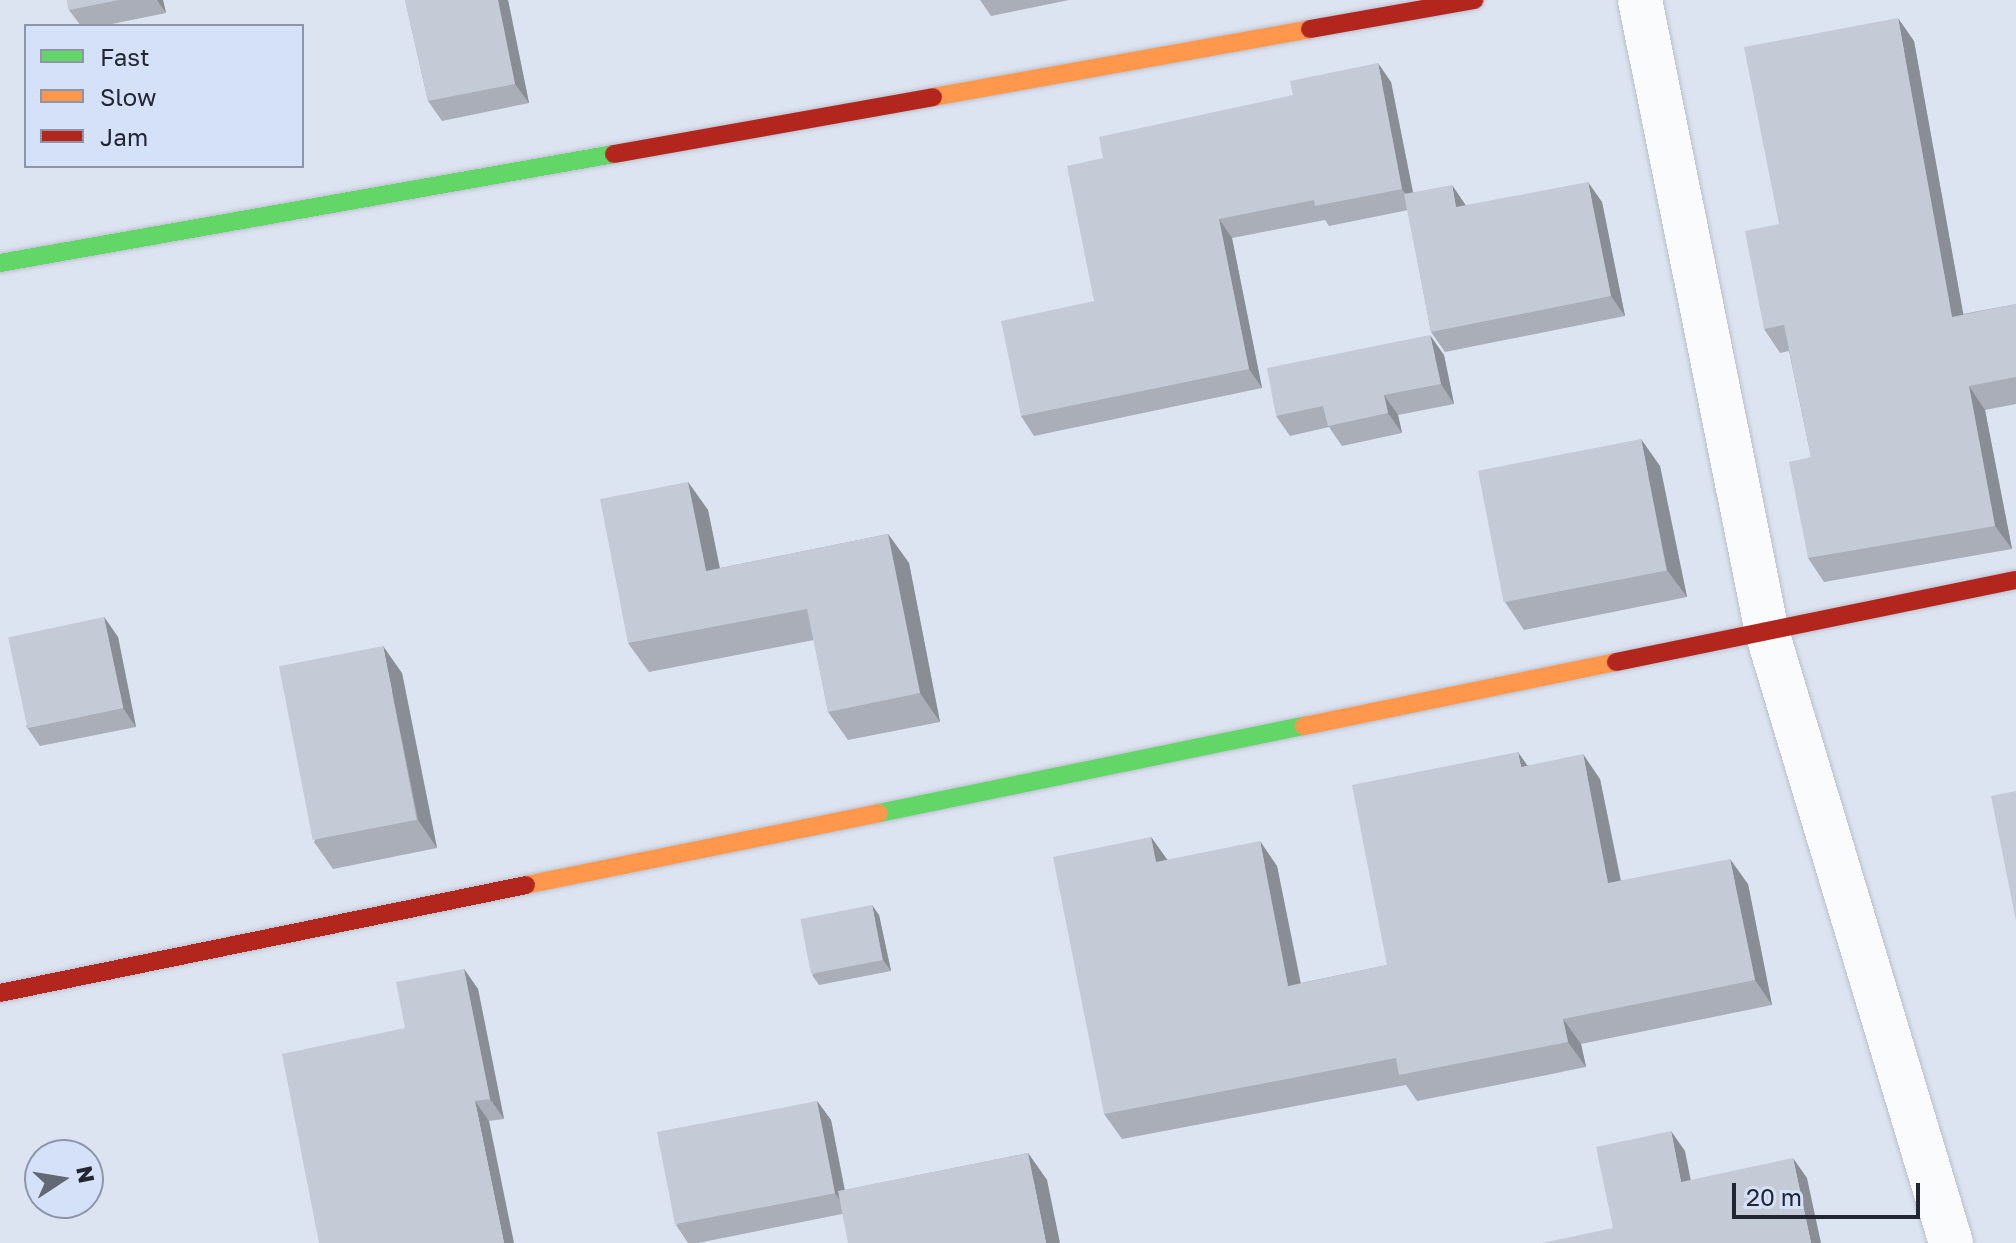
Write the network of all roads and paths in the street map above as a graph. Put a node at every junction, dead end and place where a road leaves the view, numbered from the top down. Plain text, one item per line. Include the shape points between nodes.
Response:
1 (1474, 0) edge
2 (1640, 0) edge
3 (0, 263) edge
4 (2016, 580) edge
5 (1767, 632) junction
6 (0, 993) edge
7 (1951, 1243) edge

1 - 3 street
2 - 5 street
4 - 5 street
5 - 6 street via 496,886
5 - 7 street

